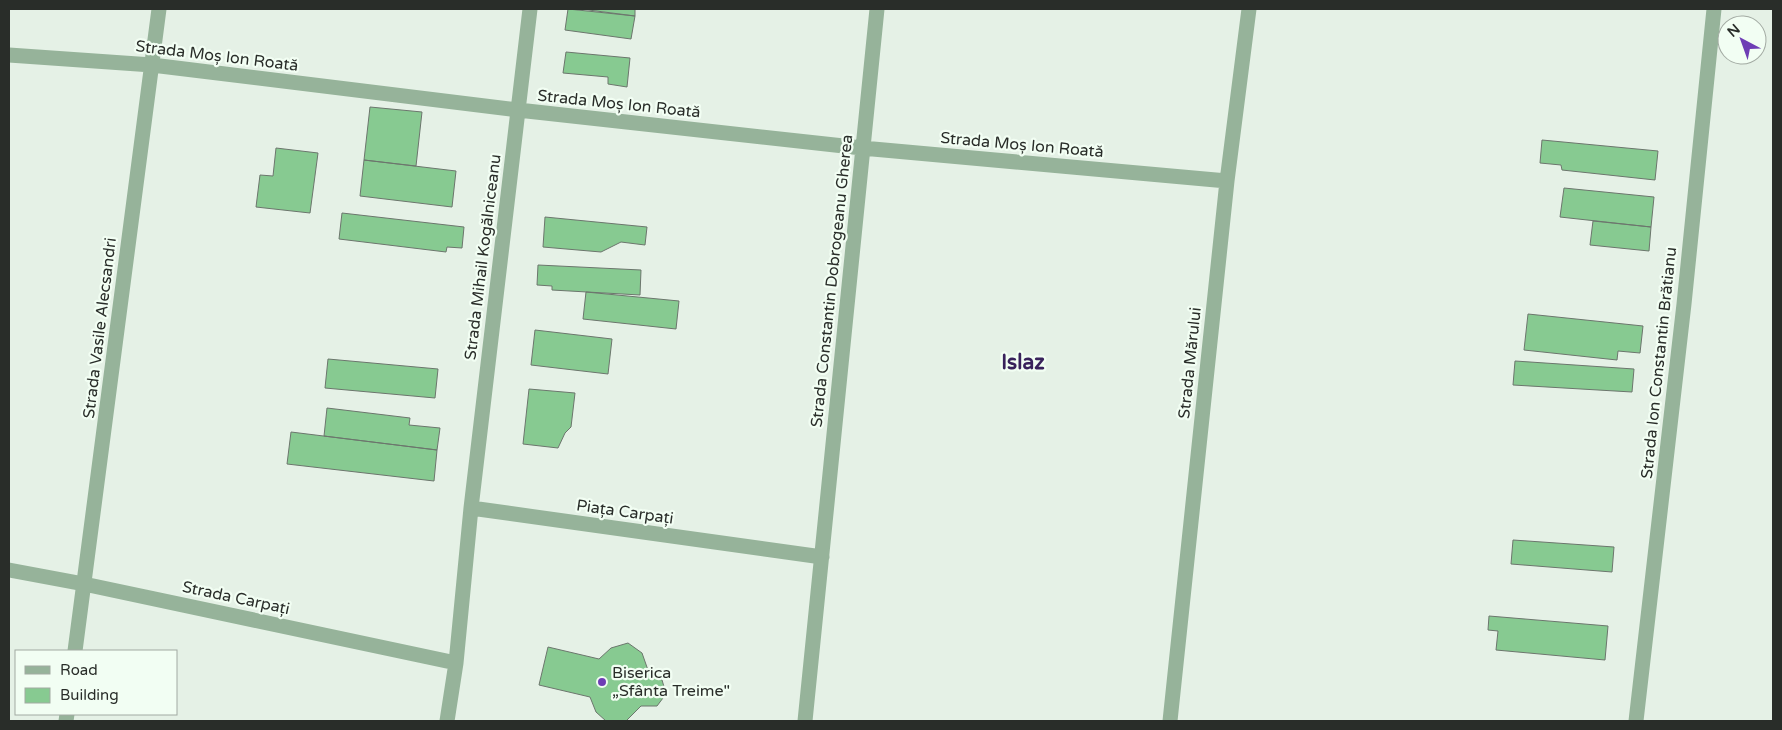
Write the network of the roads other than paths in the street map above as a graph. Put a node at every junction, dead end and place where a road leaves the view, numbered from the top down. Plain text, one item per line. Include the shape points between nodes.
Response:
1 (158, 9) edge
2 (530, 9) edge
3 (878, 9) edge
4 (1249, 9) edge
5 (1714, 9) edge
6 (9, 54) edge
7 (152, 66) junction
8 (518, 110) junction
9 (862, 148) junction
10 (1227, 180) junction
11 (471, 508) junction
12 (822, 557) junction
13 (9, 570) edge
14 (84, 584) junction
15 (75, 650) edge
16 (456, 663) junction
17 (447, 721) edge
18 (805, 721) edge
19 (1170, 721) edge
20 (1636, 721) edge

1 - 7 street, Strada Vasile Alecsandri
2 - 8 street, Strada Mihail Kogălniceanu
3 - 9 street, Strada Constantin Dobrogeanu Gherea
4 - 10 street, Strada Mărului
5 - 20 street, Strada Ion Constantin Brătianu
6 - 7 street, Strada Moș Ion Roată
7 - 8 street, Strada Moș Ion Roată
7 - 14 street, Strada Vasile Alecsandri
8 - 9 street, Strada Moș Ion Roată
8 - 11 street, Strada Mihail Kogălniceanu
9 - 10 street, Strada Moș Ion Roată
9 - 12 street, Strada Constantin Dobrogeanu Gherea
10 - 19 street, Strada Mărului
11 - 12 street, Piața Carpați
11 - 16 street
12 - 18 street
13 - 14 street, Strada Carpați
14 - 15 street, Strada Vasile Alecsandri
14 - 16 street, Strada Carpați
16 - 17 street

